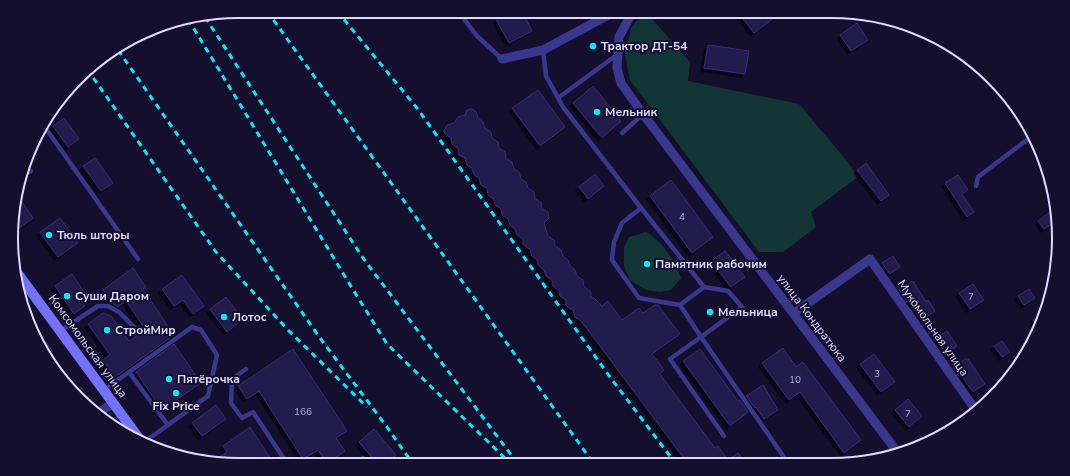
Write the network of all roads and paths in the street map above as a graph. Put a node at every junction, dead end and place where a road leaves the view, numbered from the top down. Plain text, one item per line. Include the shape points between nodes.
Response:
1 (463, 18) edge
2 (603, 18) edge
3 (629, 18) edge
4 (543, 50) junction
5 (618, 54) junction
6 (502, 59) joint
7 (558, 98) junction
8 (643, 114) junction
9 (46, 130) edge
10 (622, 133) dead end
11 (1028, 139) edge
12 (31, 171) dead end
13 (28, 173) edge
14 (976, 186) dead end
15 (641, 208) junction
16 (138, 259) dead end
17 (22, 279) edge
18 (704, 287) junction
19 (680, 305) junction
20 (794, 313) junction
21 (136, 328) dead end
22 (60, 331) junction
23 (701, 337) junction
24 (246, 369) dead end
25 (129, 372) junction
26 (104, 390) junction
27 (113, 403) junction
28 (973, 407) edge
29 (102, 411) edge
30 (168, 425) junction
31 (135, 432) edge
32 (724, 436) dead end
33 (148, 438) edge
34 (895, 449) edge
35 (283, 458) edge
36 (785, 458) edge

1 - 6 lane via 477,36
2 - 4 street
3 - 5 street via 619,37
4 - 6 street
4 - 7 lane via 546,76
5 - 7 lane
5 - 8 street, улица Кондратюка via 617,68 621,83
7 - 15 lane
8 - 10 lane
8 - 20 street, улица Кондратюка
9 - 16 lane
11 - 14 lane via 978,177
12 - 13 lane
15 - 18 lane
15 - 19 lane via 622,223 614,242 612,260 639,298
17 - 22 main road, Комсомольская улица
18 - 19 lane
18 - 23 lane via 728,290 742,307
19 - 23 lane
20 - 28 street, Мукомольная улица via 870,259
20 - 34 street, улица Кондратюка
21 - 22 lane via 119,312 108,306 98,306
22 - 26 main road, Комсомольская улица
23 - 32 lane via 670,359
23 - 36 lane
24 - 35 lane via 232,379 231,403 242,418 253,412
25 - 26 lane
25 - 30 lane
25 - 30 lane via 192,327 201,330 217,355 208,396
26 - 27 main road, Комсомольская улица
27 - 29 street
27 - 31 main road, Комсомольская улица
30 - 33 lane

